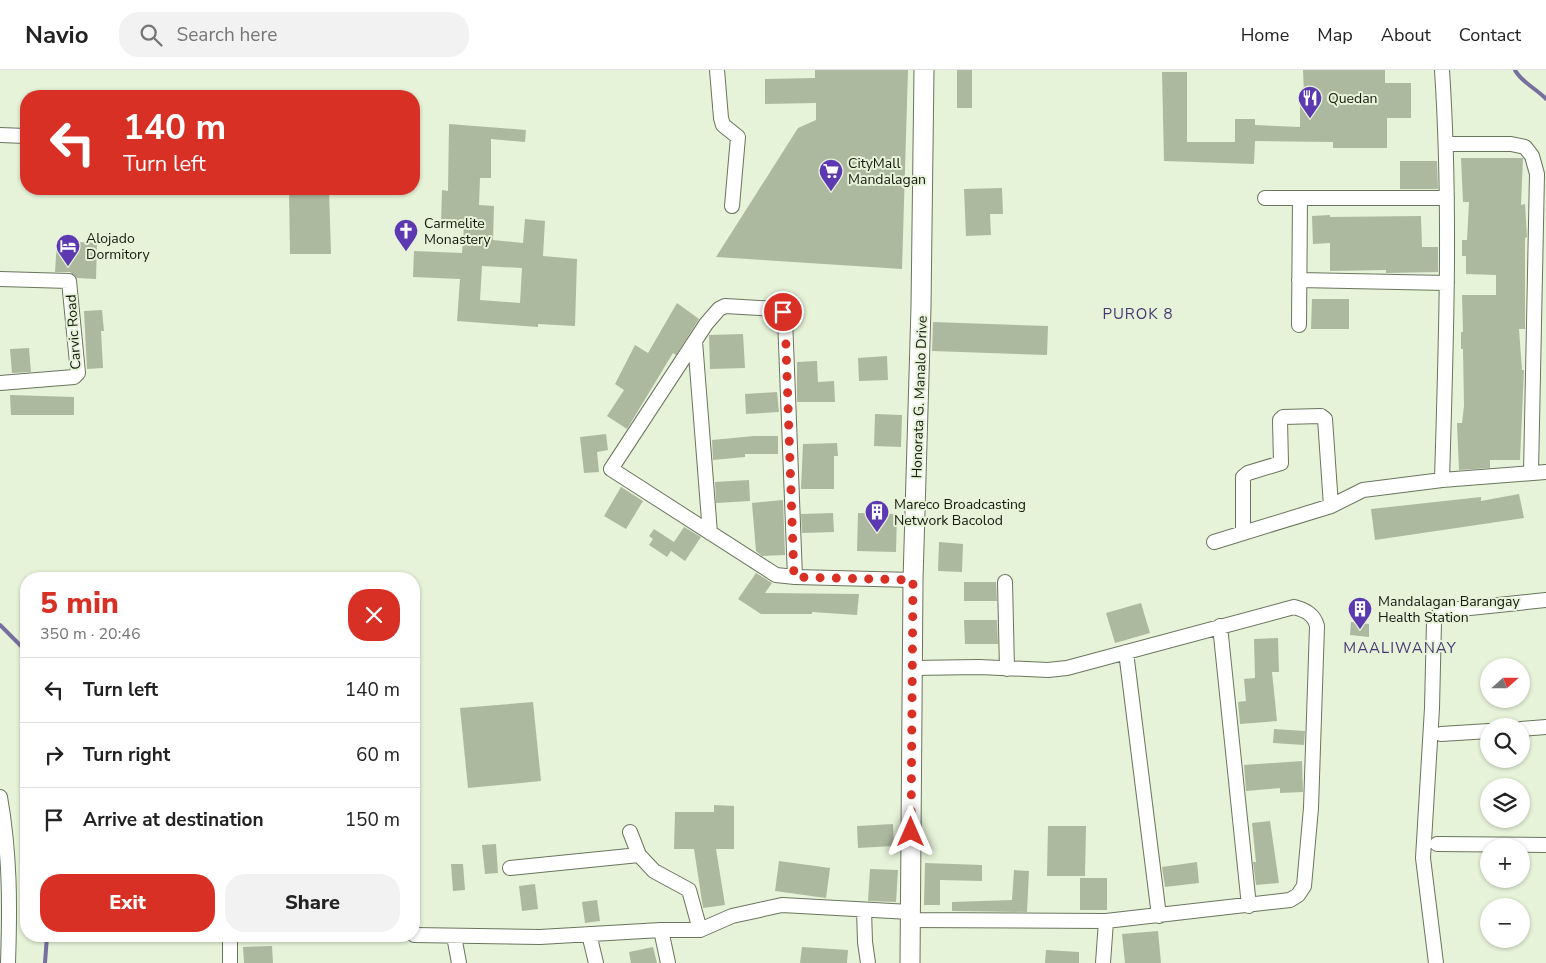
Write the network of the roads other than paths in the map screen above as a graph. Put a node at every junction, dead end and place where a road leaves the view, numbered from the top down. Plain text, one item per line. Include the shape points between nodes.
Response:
1 (718, 70) edge
2 (924, 70) edge
3 (1442, 70) edge
4 (0, 135) edge
5 (20, 136) edge
6 (1447, 144) junction
7 (1265, 198) dead end
8 (1300, 198) junction
9 (1448, 198) junction
10 (732, 206) dead end
11 (0, 279) edge
12 (1299, 280) junction
13 (1447, 283) junction
14 (1299, 325) dead end
15 (695, 341) junction
16 (0, 383) edge
17 (1546, 472) edge
18 (1532, 473) junction
19 (1442, 480) junction
20 (1331, 506) junction
21 (710, 533) junction
22 (1243, 533) junction
23 (1214, 542) dead end
24 (794, 577) junction
25 (913, 580) junction
26 (1005, 582) dead end
27 (1546, 600) edge
28 (1220, 626) junction
29 (1126, 652) junction
30 (912, 668) junction
31 (1007, 669) junction
32 (1546, 727) edge
33 (1530, 728) edge
34 (1480, 732) edge
35 (1441, 734) dead end
36 (0, 797) edge
37 (630, 832) dead end
38 (1437, 844) dead end
39 (1546, 845) edge
40 (639, 854) junction
41 (5, 866) edge
42 (510, 868) dead end
43 (1249, 906) junction
44 (864, 910) junction
45 (910, 916) junction
46 (1159, 916) junction
47 (1106, 921) junction
48 (661, 930) junction
49 (700, 930) junction
50 (589, 934) junction
51 (420, 936) edge
52 (454, 936) junction
53 (4, 937) edge
54 (230, 942) edge
55 (8, 963) edge
56 (230, 963) edge
57 (459, 963) edge
58 (596, 963) edge
59 (668, 963) edge
60 (868, 963) edge
61 (910, 963) edge
62 (1103, 963) edge
63 (1436, 963) edge

1 - 10 street via 723,125 738,137
2 - 25 street, Honorata G. Manalo Drive
3 - 6 street
4 - 5 street
6 - 9 street
6 - 18 street via 1525,147 1532,156 1537,174
7 - 8 street
8 - 9 street
8 - 12 street
9 - 13 street
11 - 16 street, Carvic Road via 69,281 78,373 74,378
12 - 13 street
12 - 14 street
13 - 19 street
15 - 21 street
15 - 21 street via 611,469
15 - 24 street via 712,316 725,306 779,309 784,315
17 - 18 street
18 - 19 street
19 - 20 street via 1363,490
20 - 22 street
20 - 22 street via 1325,419 1322,416 1283,417 1280,420 1282,463 1244,477
21 - 24 street via 776,575
22 - 23 street
24 - 25 street
25 - 30 street, Honorata G. Manalo Drive
26 - 31 street
27 - 63 street via 1441,611 1434,622 1423,858
28 - 29 street
28 - 43 street
28 - 43 street via 1294,607 1307,612 1318,626 1311,808 1304,886 1290,900
29 - 31 street via 1057,670
29 - 46 street
30 - 31 street
30 - 45 street, Honorata G. Manalo Drive
32 - 33 street
34 - 35 street
36 - 41 street
37 - 40 street
38 - 39 street
40 - 42 street
40 - 49 street via 654,872 687,887
41 - 53 street
43 - 46 street
44 - 45 street
44 - 49 street via 782,905 732,916
44 - 60 street
45 - 47 street
45 - 61 street, Honorata G. Manalo Drive
46 - 47 street
47 - 62 street
48 - 49 street
48 - 50 street
48 - 59 street
50 - 52 street
50 - 58 street
51 - 52 street
52 - 57 street
53 - 55 street
54 - 56 street

